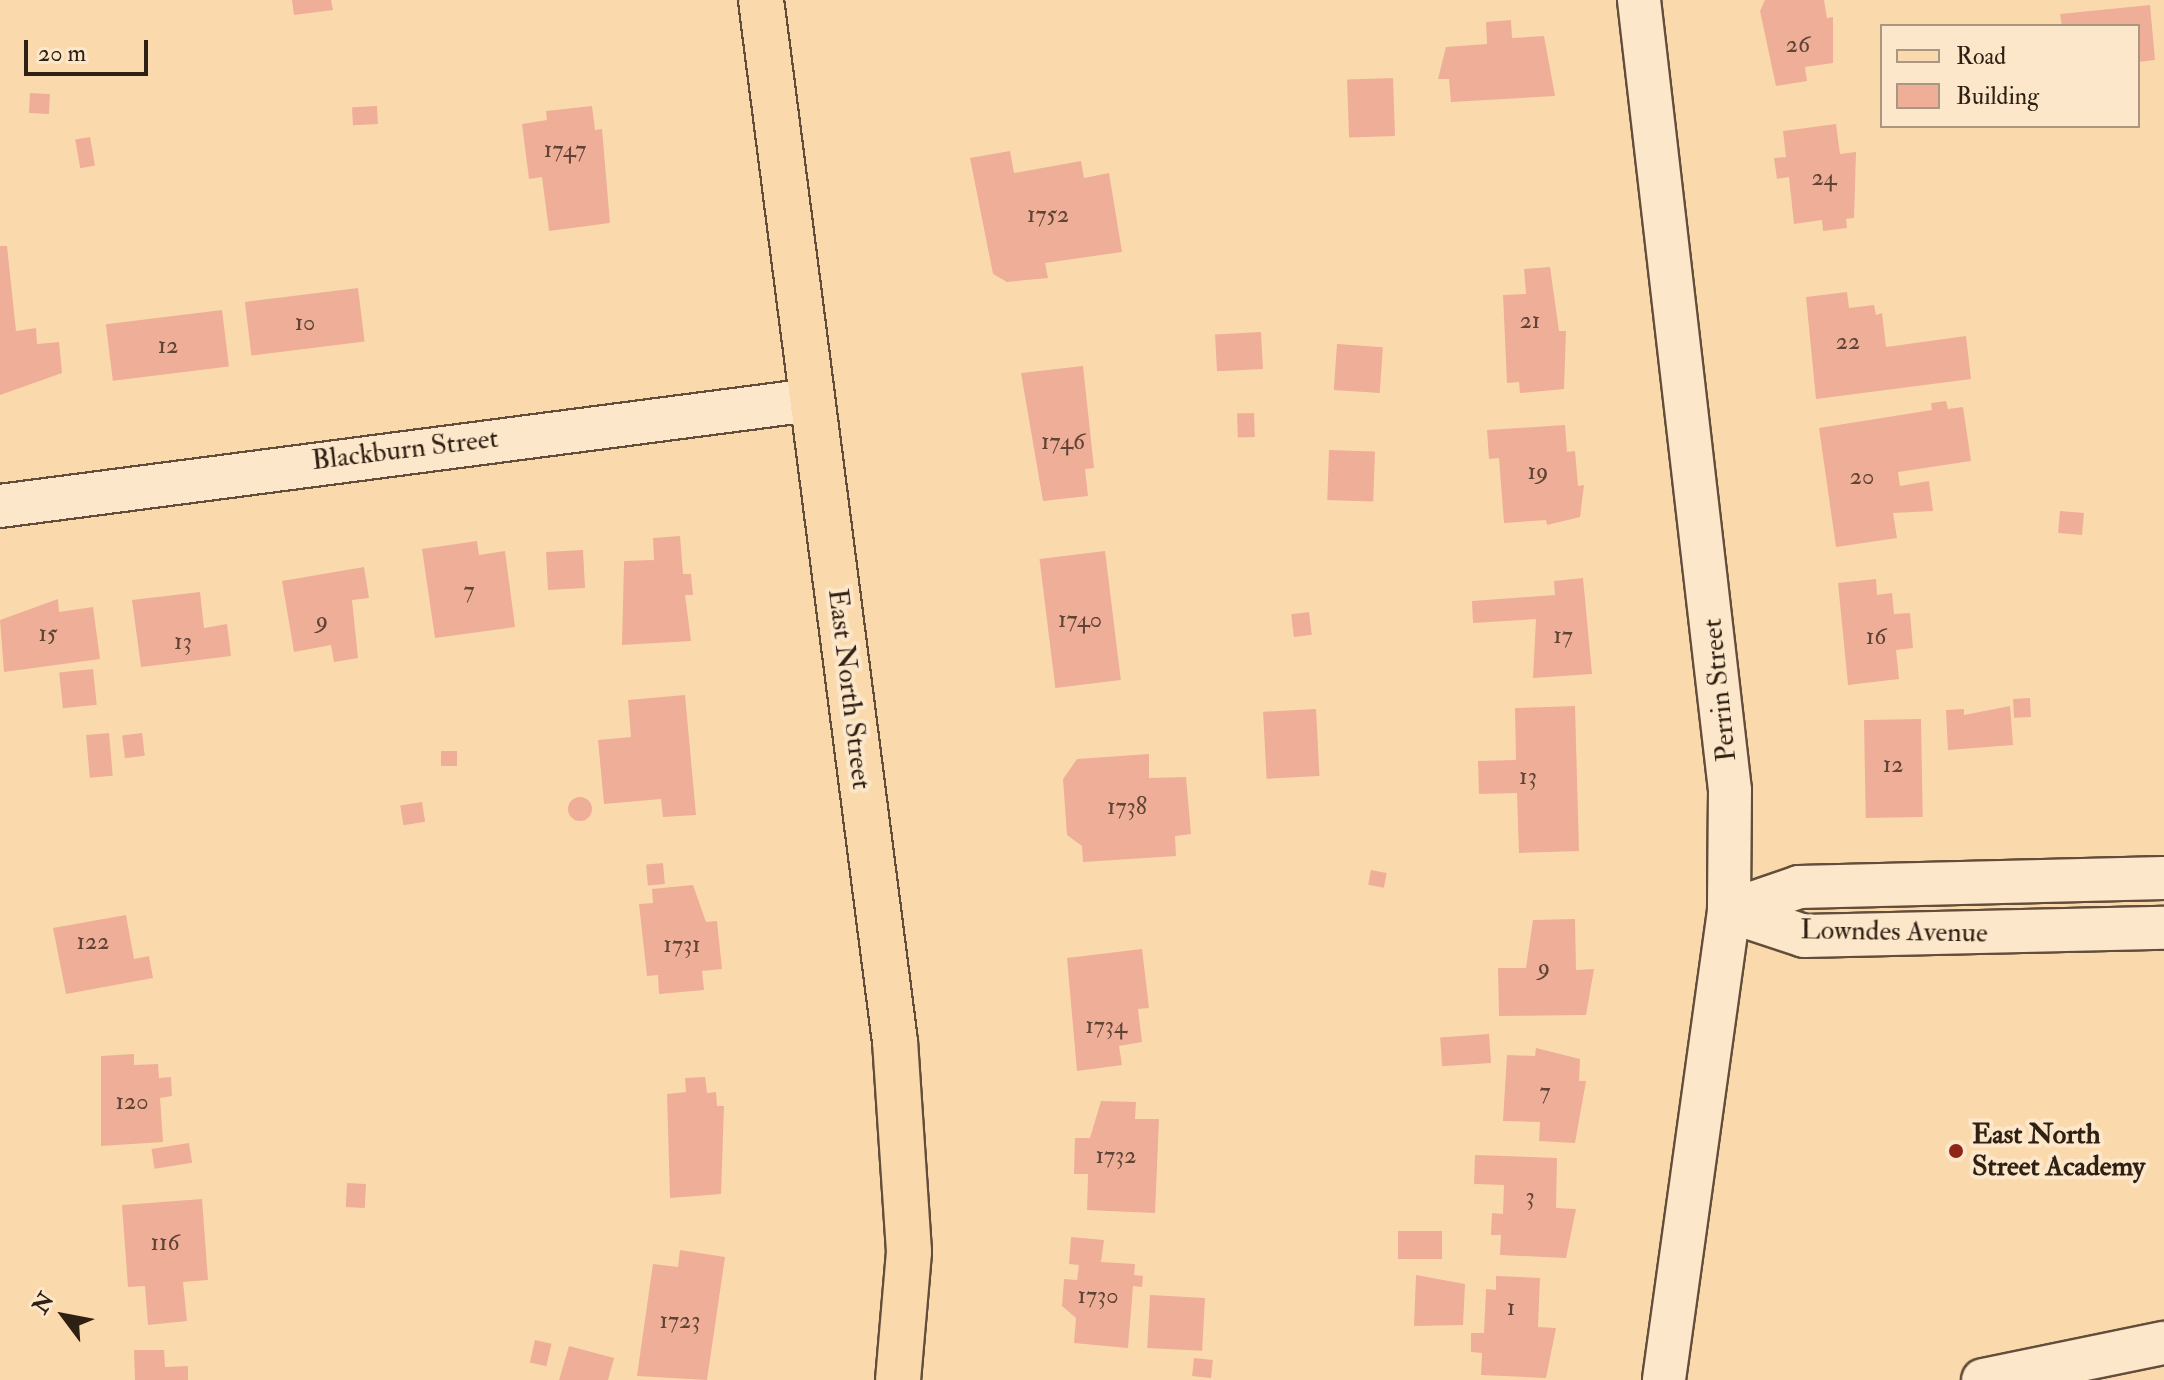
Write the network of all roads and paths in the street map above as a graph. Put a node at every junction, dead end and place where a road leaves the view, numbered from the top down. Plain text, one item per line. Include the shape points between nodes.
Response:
1 (761, 0) edge
2 (1639, 0) edge
3 (811, 400) junction
4 (0, 506) edge
5 (2164, 878) edge
6 (1729, 911) junction
7 (2164, 928) edge
8 (2164, 1343) edge
9 (898, 1380) edge
10 (1664, 1380) edge
11 (1983, 1380) edge

1 - 3 main road, East North Street
2 - 6 street, Perrin Street via 1730,790
3 - 4 street, Blackburn Street
3 - 9 main road, East North Street via 896,1056 909,1252
5 - 6 street, Lowndes Avenue via 1799,887
6 - 7 street, Lowndes Avenue via 1804,936
6 - 10 street, Perrin Street
8 - 11 street

